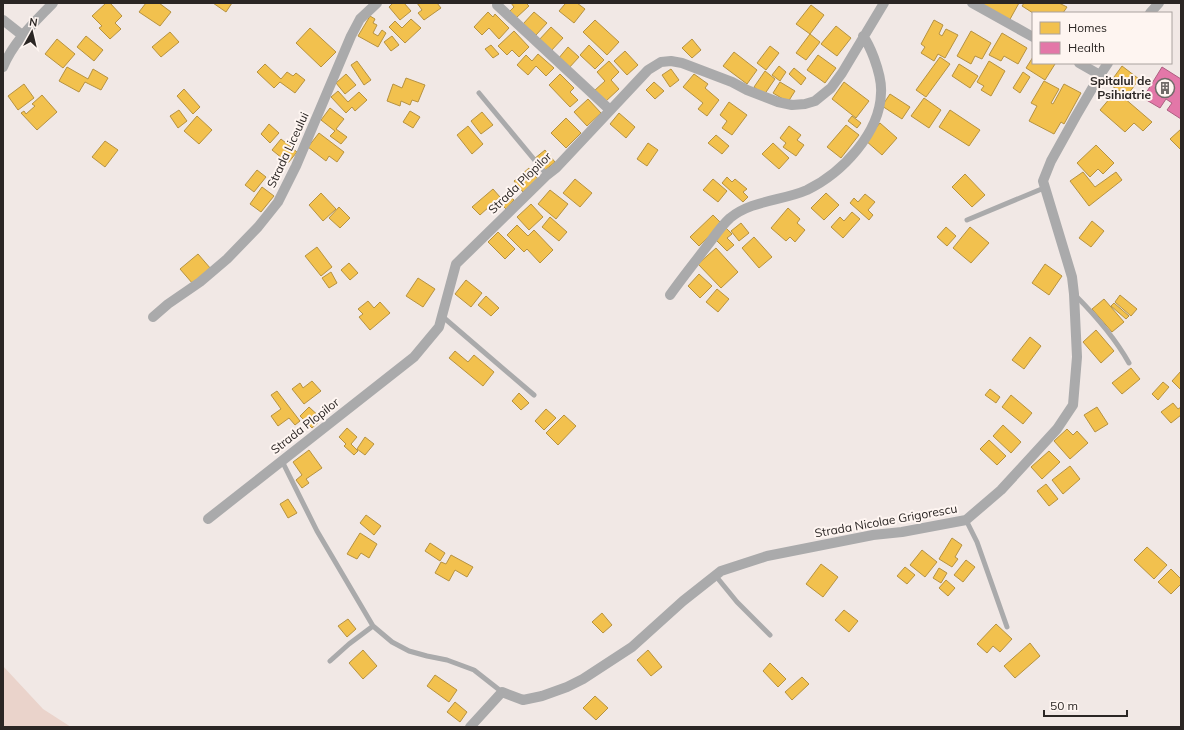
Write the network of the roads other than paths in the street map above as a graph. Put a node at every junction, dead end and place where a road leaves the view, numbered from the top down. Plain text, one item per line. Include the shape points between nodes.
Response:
1 (53, 3) edge
2 (377, 3) edge
3 (884, 3) edge
4 (972, 3) edge
5 (1159, 3) edge
6 (497, 4) dead end
7 (1151, 12) edge
8 (3, 20) edge
9 (22, 35) junction
10 (864, 36) junction
11 (1032, 36) edge
12 (1081, 64) edge
13 (1107, 64) edge
14 (3, 66) edge
15 (1100, 75) junction
16 (479, 93) dead end
17 (610, 110) junction
18 (547, 174) junction
19 (1044, 188) junction
20 (967, 220) dead end
21 (1074, 294) junction
22 (670, 295) dead end
23 (153, 317) dead end
24 (443, 317) junction
25 (1129, 363) dead end
26 (534, 395) dead end
27 (282, 461) junction
28 (208, 519) dead end
29 (966, 520) junction
30 (714, 575) junction
31 (373, 626) junction
32 (1007, 627) dead end
33 (770, 635) dead end
34 (330, 661) dead end
35 (502, 692) junction
36 (470, 727) edge

1 - 9 street
2 - 23 street, Strada Liceului via 360,19 351,36 278,202 227,259
3 - 10 street, Strada Plopilor
4 - 11 street
5 - 7 street
6 - 17 street
8 - 9 street
9 - 14 street
10 - 17 street, Strada Plopilor via 831,88 815,101 805,104 778,102 696,68 671,61 661,62 648,70
10 - 22 street via 878,69 881,93 875,121 858,148 839,169 807,189 751,206 730,219
12 - 15 street
13 - 15 street, Strada Nicolae Grigorescu
15 - 19 street, Strada Nicolae Grigorescu via 1048,167 1043,180
16 - 18 lane
17 - 18 street, Strada Plopilor via 556,168
18 - 24 street, Strada Plopilor via 456,264
19 - 20 lane
19 - 21 street, Strada Nicolae Grigorescu via 1072,276
21 - 25 lane via 1109,333
21 - 29 street, Strada Nicolae Grigorescu via 1076,358 1073,404 1058,429 1001,490
24 - 26 lane
24 - 27 street, Strada Plopilor via 439,328 414,357
27 - 28 street, Strada Plopilor
27 - 31 lane via 317,531
29 - 30 street, Strada Nicolae Grigorescu via 767,556
29 - 32 lane via 977,542
30 - 33 lane
30 - 35 street, Strada Nicolae Grigorescu via 632,647 583,679 542,696 523,700
31 - 34 lane
31 - 35 lane via 392,642 409,651 447,660 474,670
35 - 36 street

